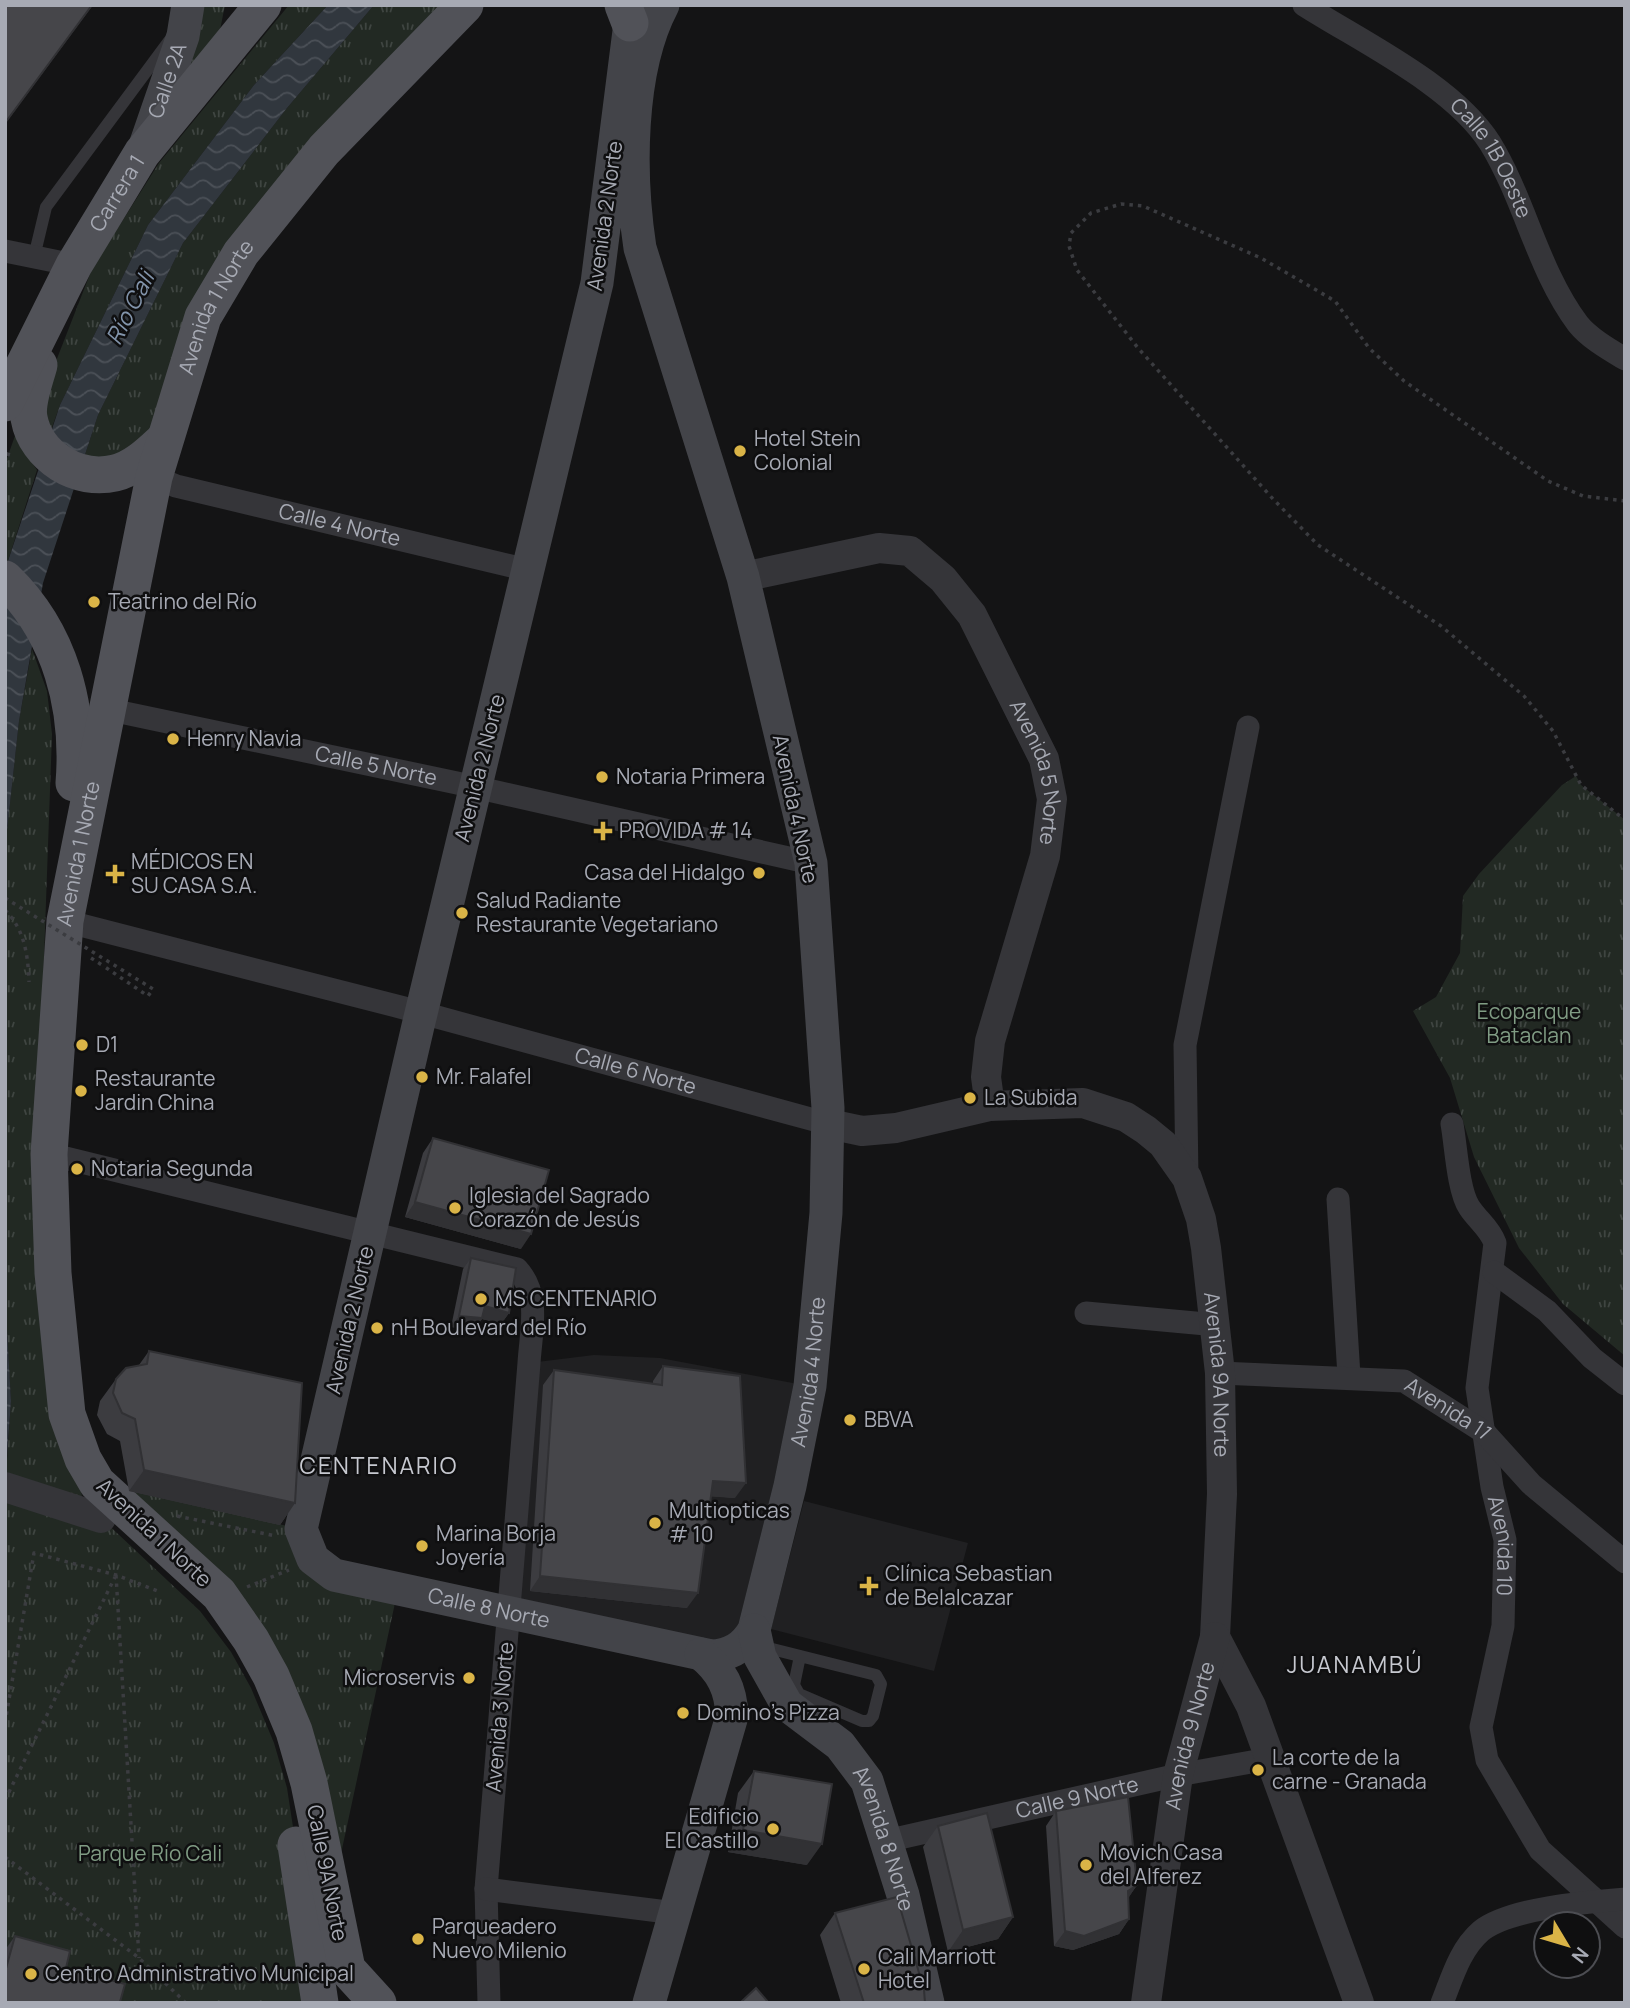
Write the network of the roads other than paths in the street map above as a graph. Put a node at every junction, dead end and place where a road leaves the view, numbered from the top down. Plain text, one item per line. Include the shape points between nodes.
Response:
1 (465, 5) edge
2 (663, 5) edge
3 (1304, 5) edge
4 (631, 11) edge
5 (188, 12) edge
6 (242, 22) edge
7 (142, 153) junction
8 (5, 251) edge
9 (34, 257) junction
10 (74, 265) junction
11 (650, 279) junction
12 (597, 283) junction
13 (1625, 359) edge
14 (5, 385) edge
15 (17, 409) edge
16 (156, 457) junction
17 (528, 570) junction
18 (743, 577) junction
19 (5, 579) edge
20 (106, 709) junction
21 (1248, 727) dead end
22 (475, 788) junction
23 (811, 863) junction
24 (65, 921) junction
25 (421, 1013) junction
26 (990, 1105) junction
27 (829, 1124) junction
28 (1452, 1124) dead end
29 (49, 1154) junction
30 (1187, 1178) junction
31 (1338, 1199) dead end
32 (370, 1233) junction
33 (1494, 1272) junction
34 (1086, 1313) dead end
35 (1217, 1325) junction
36 (1220, 1373) junction
37 (1349, 1377) junction
38 (1625, 1384) edge
39 (1484, 1432) junction
40 (5, 1487) edge
41 (99, 1500) junction
42 (306, 1543) joint
43 (1625, 1562) edge
44 (509, 1614) junction
45 (1215, 1637) junction
46 (755, 1638) junction
47 (701, 1654) junction
48 (800, 1657) junction
49 (787, 1705) junction
50 (732, 1716) junction
51 (823, 1717) junction
52 (294, 1731) junction
53 (1268, 1759) junction
54 (1178, 1775) junction
55 (886, 1841) junction
56 (296, 1848) junction
57 (486, 1889) junction
58 (1625, 1899) edge
59 (1596, 1901) junction
60 (675, 1913) junction
61 (1625, 1927) edge
62 (320, 2003) edge
63 (378, 2003) edge
64 (489, 2003) edge
65 (649, 2003) edge
66 (928, 2003) edge
67 (1146, 2003) edge
68 (1359, 2003) edge
69 (1442, 2003) edge

1 - 16 main road, Avenida 1 Norte via 324,150 241,253 203,317
2 - 11 main road, Avenida 4 Norte via 649,42 636,120 635,217
3 - 13 street, Calle 1B Oeste via 1461,107 1490,143 1579,326
4 - 12 main road, Avenida 2 Norte
5 - 7 main road, Calle 2A
5 - 9 lane via 46,206
6 - 7 main road, Carrera 1
7 - 10 main road, Carrera 1
8 - 9 street
9 - 10 street
10 - 14 main road
10 - 15 main road via 38,367
11 - 12 main road via 623,267 608,272
11 - 18 main road, Avenida 4 Norte
12 - 17 main road, Avenida 2 Norte
15 - 16 main road via 45,451 77,472 116,473
16 - 17 street, Calle 4 Norte via 176,486
16 - 20 main road, Avenida 1 Norte
17 - 22 main road, Avenida 2 Norte
18 - 23 main road, Avenida 4 Norte
18 - 26 street, Avenida 5 Norte via 879,548 911,551 943,579 972,615 1044,759 1052,799 1045,856 990,1041 986,1077
19 - 24 main road via 20,593 50,639 69,690 77,744
20 - 22 street, Calle 5 Norte
20 - 24 main road, Avenida 1 Norte
21 - 30 street, Avenida 9A Norte via 1185,1045
22 - 23 street, Calle 5 Norte
22 - 25 main road, Avenida 2 Norte
23 - 27 main road, Avenida 4 Norte
24 - 25 street, Calle 6 Norte
24 - 29 main road, Avenida 1 Norte
25 - 27 street, Calle 6 Norte
25 - 32 main road, Avenida 2 Norte
26 - 27 street, Calle 6 Norte via 895,1128 862,1131
26 - 30 street, Calle 6 Norte via 1083,1103 1107,1110 1163,1144
27 - 46 main road, Avenida 4 Norte via 827,1213 810,1386
28 - 33 street, Avenida 10 via 1464,1195 1495,1243
29 - 32 street
29 - 41 main road, Avenida 1 Norte via 53,1273 67,1414
30 - 35 street, Avenida 9A Norte via 1201,1219
31 - 37 street
32 - 42 main road, Avenida 2 Norte
32 - 44 street, Avenida 3 Norte via 517,1269 528,1281 533,1297
33 - 38 street via 1547,1311 1592,1358
33 - 39 street, Avenida 10 via 1477,1388
34 - 35 street
35 - 36 street, Avenida 9A Norte
36 - 37 street, Avenida 11
36 - 45 street, Avenida 9A Norte via 1222,1494
37 - 39 street, Avenida 11 via 1404,1381
39 - 43 street, Avenida 11 via 1531,1484
39 - 59 street, Avenida 10 via 1506,1540 1503,1626 1481,1727 1487,1760 1540,1850
40 - 41 street via 48,1501
41 - 52 main road, Avenida 1 Norte via 225,1601 271,1676
41 - 56 main road via 231,1652 274,1744 287,1788
42 - 44 main road, Calle 8 Norte via 334,1575
44 - 47 main road, Calle 8 Norte
44 - 57 street, Avenida 3 Norte
45 - 53 street via 1251,1706
45 - 54 street, Avenida 9 Norte
46 - 47 main road, Calle 8 Norte via 722,1656
46 - 48 lane
46 - 49 main road, Avenida 8 Norte via 765,1669
47 - 50 main road via 725,1681
48 - 51 lane via 795,1690
48 - 51 lane via 880,1679 869,1721
49 - 50 main road via 764,1700
49 - 51 main road, Avenida 8 Norte
50 - 60 main road
51 - 55 main road, Avenida 8 Norte via 867,1781
52 - 56 main road
52 - 63 main road, Calle 9A Norte via 309,1783 346,1969
53 - 54 street, Calle 9 Norte
53 - 68 street
54 - 55 street, Calle 9 Norte
54 - 67 street, Avenida 9 Norte
55 - 66 main road, Avenida 8 Norte
56 - 62 main road
57 - 60 street
57 - 64 street, Avenida 3 Norte
58 - 59 street
59 - 61 street, Avenida 10
59 - 69 street via 1523,1913 1482,1930 1462,1954
60 - 65 main road

